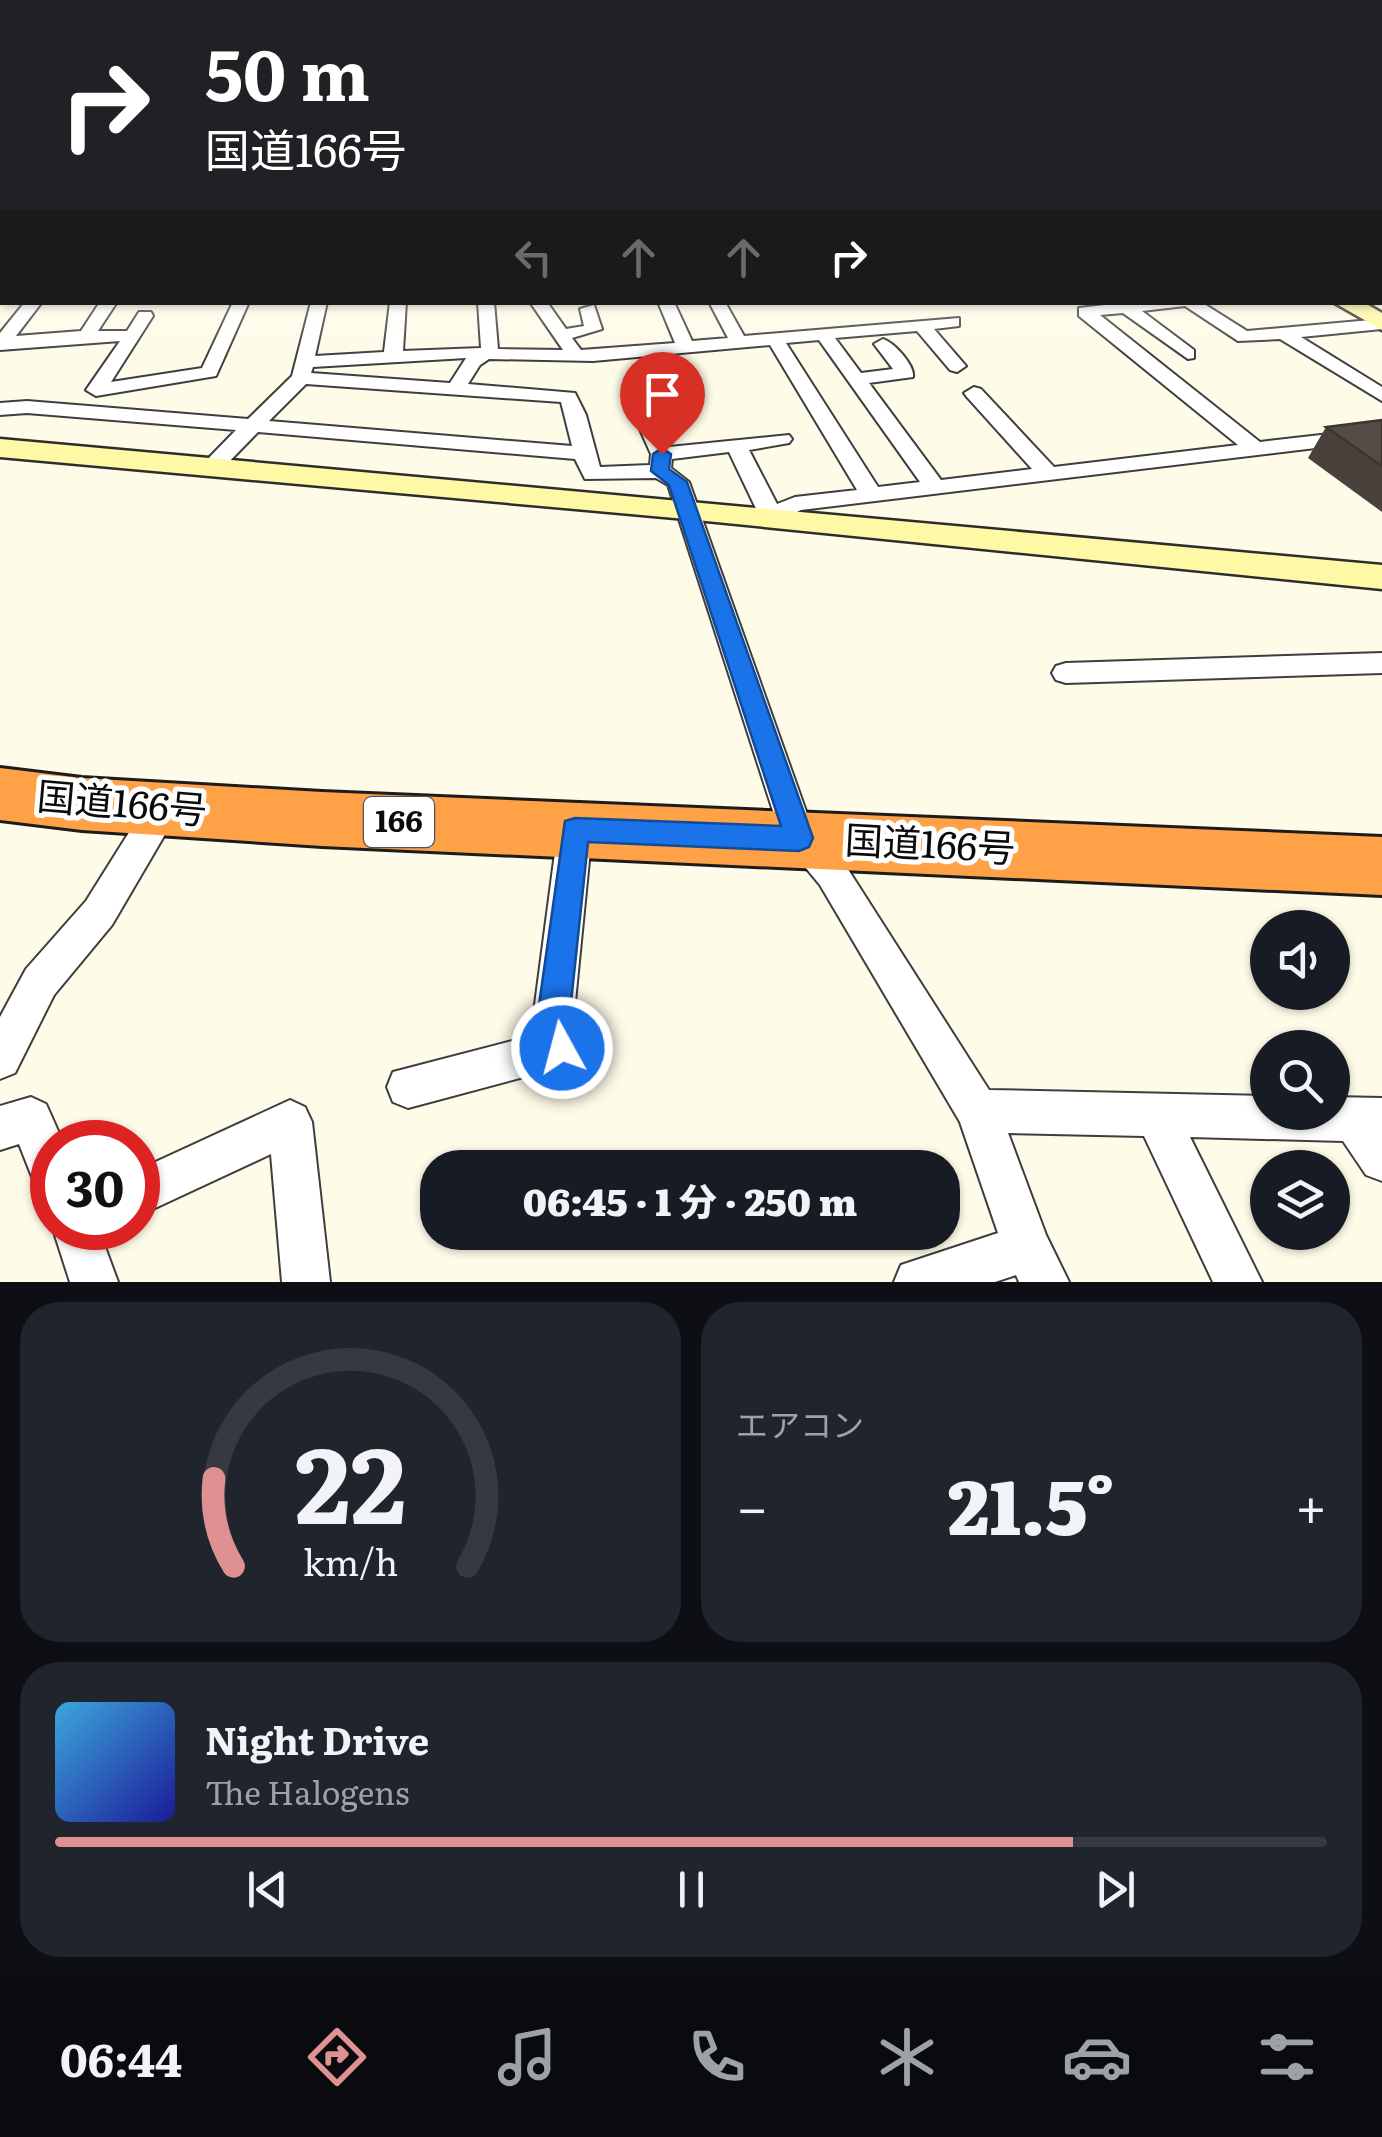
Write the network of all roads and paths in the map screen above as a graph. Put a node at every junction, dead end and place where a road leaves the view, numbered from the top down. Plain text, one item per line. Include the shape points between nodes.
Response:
1 (31, 305) edge
2 (107, 305) edge
3 (240, 305) edge
4 (318, 305) edge
5 (398, 305) edge
6 (486, 305) edge
7 (540, 305) edge
8 (667, 305) edge
9 (720, 305) edge
10 (1156, 305) edge
11 (1191, 305) edge
12 (1350, 305) edge
13 (1127, 308) junction
14 (588, 309) dead end
15 (145, 316) dead end
16 (911, 322) junction
17 (953, 322) dead end
18 (1378, 324) edge
19 (561, 334) junction
20 (824, 334) junction
21 (1284, 334) junction
22 (86, 336) junction
23 (132, 336) junction
24 (3, 339) edge
25 (774, 340) junction
26 (739, 343) junction
27 (882, 344) dead end
28 (686, 348) junction
29 (486, 354) junction
30 (1188, 354) dead end
31 (570, 356) junction
32 (393, 357) junction
33 (957, 366) dead end
34 (303, 370) junction
35 (856, 378) junction
36 (456, 388) junction
37 (974, 393) dead end
38 (1382, 396) edge
39 (1354, 401) dead end
40 (0, 408) edge
41 (648, 426) dead end
42 (253, 427) junction
43 (1382, 434) edge
44 (782, 440) dead end
45 (736, 445) junction
46 (0, 448) edge
47 (1256, 449) junction
48 (580, 454) junction
49 (661, 462) junction
50 (212, 466) junction
51 (1048, 473) junction
52 (935, 486) junction
53 (871, 495) junction
54 (686, 508) junction
55 (772, 517) junction
56 (1382, 576) edge
57 (1382, 663) edge
58 (1066, 673) dead end
59 (0, 794) edge
60 (162, 809) junction
61 (575, 830) junction
62 (799, 838) junction
63 (1382, 866) edge
64 (0, 1058) edge
65 (408, 1087) dead end
66 (978, 1111) junction
67 (1156, 1113) junction
68 (1367, 1119) edge
69 (31, 1120) edge
70 (0, 1128) edge
71 (1382, 1159) edge
72 (160, 1183) edge
73 (83, 1250) edge
74 (1036, 1265) edge
75 (94, 1282) edge
76 (306, 1282) edge
77 (918, 1282) edge
78 (1238, 1282) edge

1 - 24 street
2 - 22 street
3 - 23 street via 209,372 96,390
4 - 34 street
5 - 32 street
6 - 29 street
7 - 19 street
8 - 28 street
9 - 26 street
10 - 13 street
11 - 21 street via 1244,338
12 - 18 street
13 - 30 street
13 - 47 street via 1086,312
14 - 19 street via 594,328
15 - 23 street
16 - 17 street
16 - 20 street
16 - 33 street
18 - 21 street
19 - 31 street
20 - 25 street
20 - 35 street
21 - 38 street
22 - 23 street
22 - 24 street
25 - 26 street
25 - 53 street
26 - 28 street
27 - 35 street via 906,373
28 - 31 street
29 - 31 street
29 - 32 street
29 - 36 street via 473,360
32 - 34 street
34 - 36 street
34 - 42 street
35 - 52 street
36 - 48 street via 568,397
37 - 51 street
38 - 39 street
40 - 42 street
41 - 49 street
42 - 48 street
42 - 50 street
43 - 47 street
44 - 45 street
45 - 49 street
45 - 55 street
46 - 50 street
47 - 51 street
48 - 49 street via 593,474
49 - 54 street via 678,482
50 - 54 street
51 - 52 street
52 - 53 street
53 - 55 street via 795,504
54 - 55 street
54 - 62 street
55 - 56 street
57 - 58 street
59 - 60 highway, 国道166号 / 166
60 - 61 highway, 国道166号 / 166
60 - 64 street via 99,914 40,982
61 - 62 highway, 国道166号 / 166
61 - 65 street via 554,1012 562,1048
62 - 63 highway, 国道166号 / 166
62 - 66 street via 832,874
66 - 67 street
66 - 74 street
67 - 68 street
67 - 78 street
68 - 71 street
69 - 70 street
72 - 76 street via 290,1122
73 - 75 street
74 - 77 street

